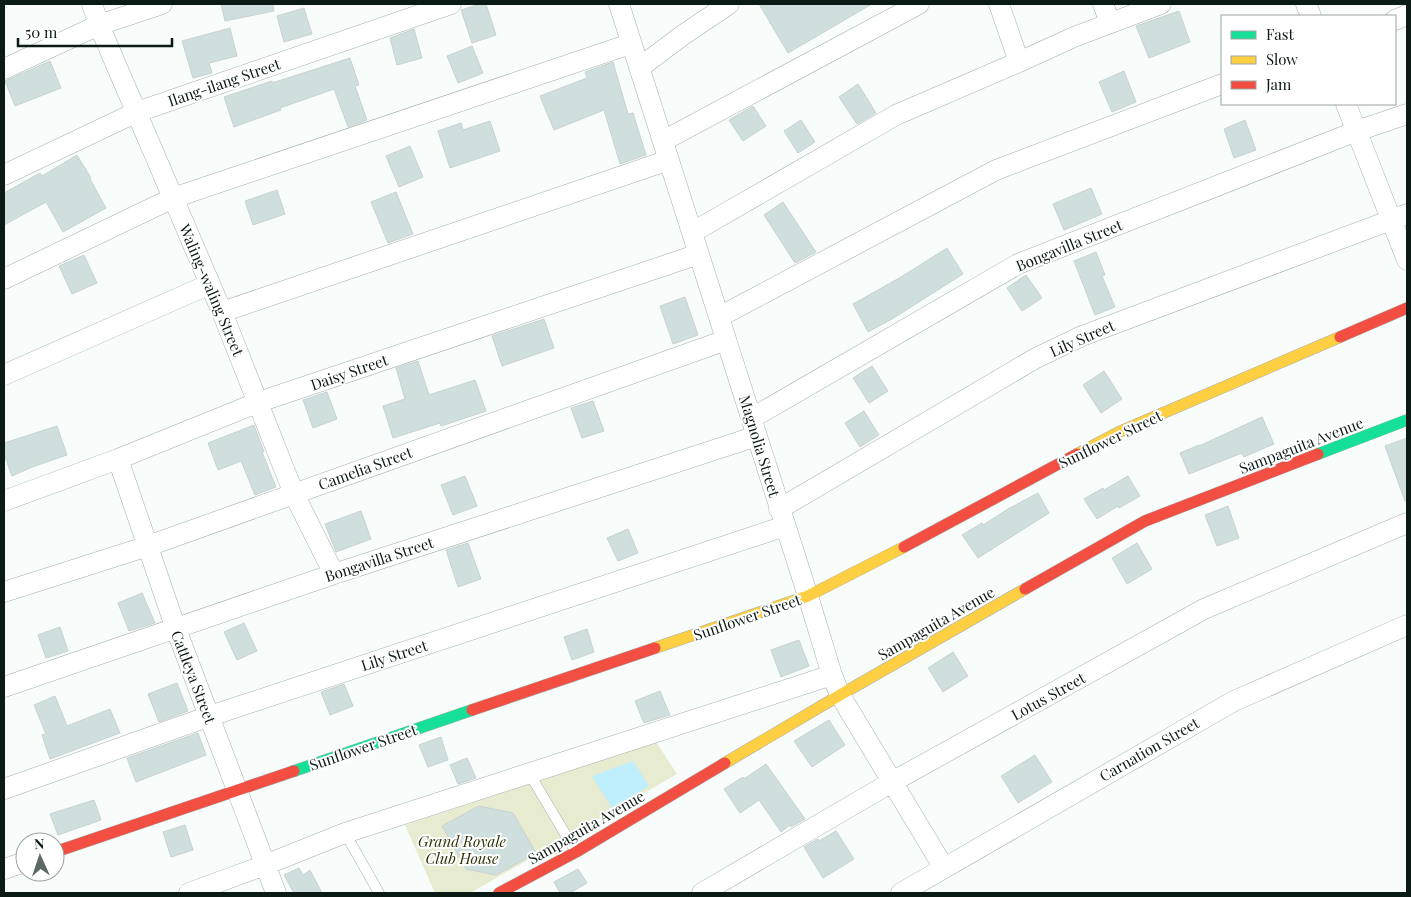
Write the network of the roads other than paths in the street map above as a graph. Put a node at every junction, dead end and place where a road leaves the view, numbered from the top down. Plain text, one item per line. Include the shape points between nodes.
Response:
1 (92, 4) edge
2 (162, 4) edge
3 (450, 4) edge
4 (618, 4) edge
5 (729, 4) edge
6 (919, 4) edge
7 (999, 4) edge
8 (1103, 4) edge
9 (1161, 4) edge
10 (1110, 23) junction
11 (99, 25) junction
12 (630, 44) junction
13 (1019, 62) junction
14 (4, 68) edge
15 (639, 68) junction
16 (1221, 84) edge
17 (1346, 105) edge
18 (137, 112) junction
19 (1407, 114) edge
20 (1357, 132) junction
21 (663, 141) junction
22 (669, 160) junction
23 (4, 175) edge
24 (172, 198) junction
25 (1399, 217) edge
26 (693, 232) junction
27 (699, 254) junction
28 (1407, 260) edge
29 (4, 279) edge
30 (210, 284) junction
31 (1407, 308) edge
32 (222, 312) junction
33 (719, 317) junction
34 (726, 340) junction
35 (4, 375) edge
36 (259, 402) junction
37 (1407, 420) edge
38 (754, 427) junction
39 (118, 459) junction
40 (294, 494) junction
41 (5, 495) edge
42 (782, 518) junction
43 (1407, 523) edge
44 (148, 546) junction
45 (334, 574) junction
46 (4, 592) edge
47 (808, 596) junction
48 (1407, 625) edge
49 (176, 629) junction
50 (832, 676) junction
51 (4, 687) edge
52 (840, 695) junction
53 (210, 716) junction
54 (529, 773) junction
55 (892, 782) junction
56 (4, 789) edge
57 (237, 790) junction
58 (345, 833) junction
59 (65, 849) edge
60 (576, 852) junction
61 (265, 865) junction
62 (944, 868) junction
63 (189, 893) edge
64 (276, 893) edge
65 (379, 893) edge
66 (499, 893) edge
67 (702, 893) edge
68 (901, 893) edge

1 - 11 street, Waling-waling Street
2 - 11 street
3 - 18 street, Ilang-ilang Street
4 - 12 street, Magnolia Street
5 - 15 street
6 - 21 street
7 - 13 street
8 - 10 street
9 - 10 street
10 - 13 street
11 - 14 street
11 - 18 street, Waling-waling Street
12 - 15 street, Magnolia Street
12 - 24 street
13 - 26 street via 896,115
15 - 21 street, Magnolia Street
16 - 33 street via 996,170
17 - 20 street
18 - 23 street, Ilang-ilang Street
18 - 24 street, Waling-waling Street
19 - 20 street, Bongavilla Street
20 - 25 street
20 - 38 street, Bongavilla Street via 1018,264
21 - 22 street, Magnolia Street
22 - 26 street, Magnolia Street
22 - 32 street
24 - 29 street
24 - 30 street, Waling-waling Street
25 - 28 street
25 - 42 street, Lily Street via 1082,336 1036,358
26 - 27 street, Magnolia Street
27 - 33 street, Magnolia Street
27 - 36 street, Daisy Street
30 - 32 street, Waling-waling Street
30 - 35 street
31 - 47 street, Sunflower Street via 1119,432
32 - 36 street, Waling-waling Street
33 - 34 street, Magnolia Street
34 - 38 street, Magnolia Street
34 - 40 street, Camelia Street
36 - 39 street, Daisy Street
36 - 40 street, Waling-waling Street
37 - 52 street, Sampaguita Avenue via 1145,521
38 - 42 street, Magnolia Street
38 - 45 street, Bongavilla Street
39 - 41 street, Daisy Street
39 - 44 street, Cattleya Street
40 - 44 street, Camelia Street
40 - 45 street, Waling-waling Street
42 - 47 street, Magnolia Street
42 - 53 street, Lily Street
43 - 55 street, Lotus Street via 1204,609
44 - 46 street, Camelia Street
44 - 49 street, Cattleya Street
45 - 49 street, Bongavilla Street
47 - 50 street, Magnolia Street
47 - 57 street, Sunflower Street
48 - 62 street, Carnation Street via 1234,700
49 - 51 street, Bongavilla Street
49 - 53 street, Cattleya Street
50 - 52 street, Magnolia Street
50 - 54 street
52 - 55 street, Magnolia Street
52 - 60 street, Sampaguita Avenue
53 - 56 street, Lily Street
53 - 57 street, Cattleya Street
54 - 58 street
54 - 60 lane
55 - 62 street, Magnolia Street
55 - 67 street, Lotus Street
57 - 59 street, Sunflower Street
57 - 61 street, Cattleya Street
58 - 61 street
58 - 65 lane
60 - 66 street, Sampaguita Avenue
61 - 63 street
61 - 64 street, Cattleya Street
62 - 68 street, Carnation Street

